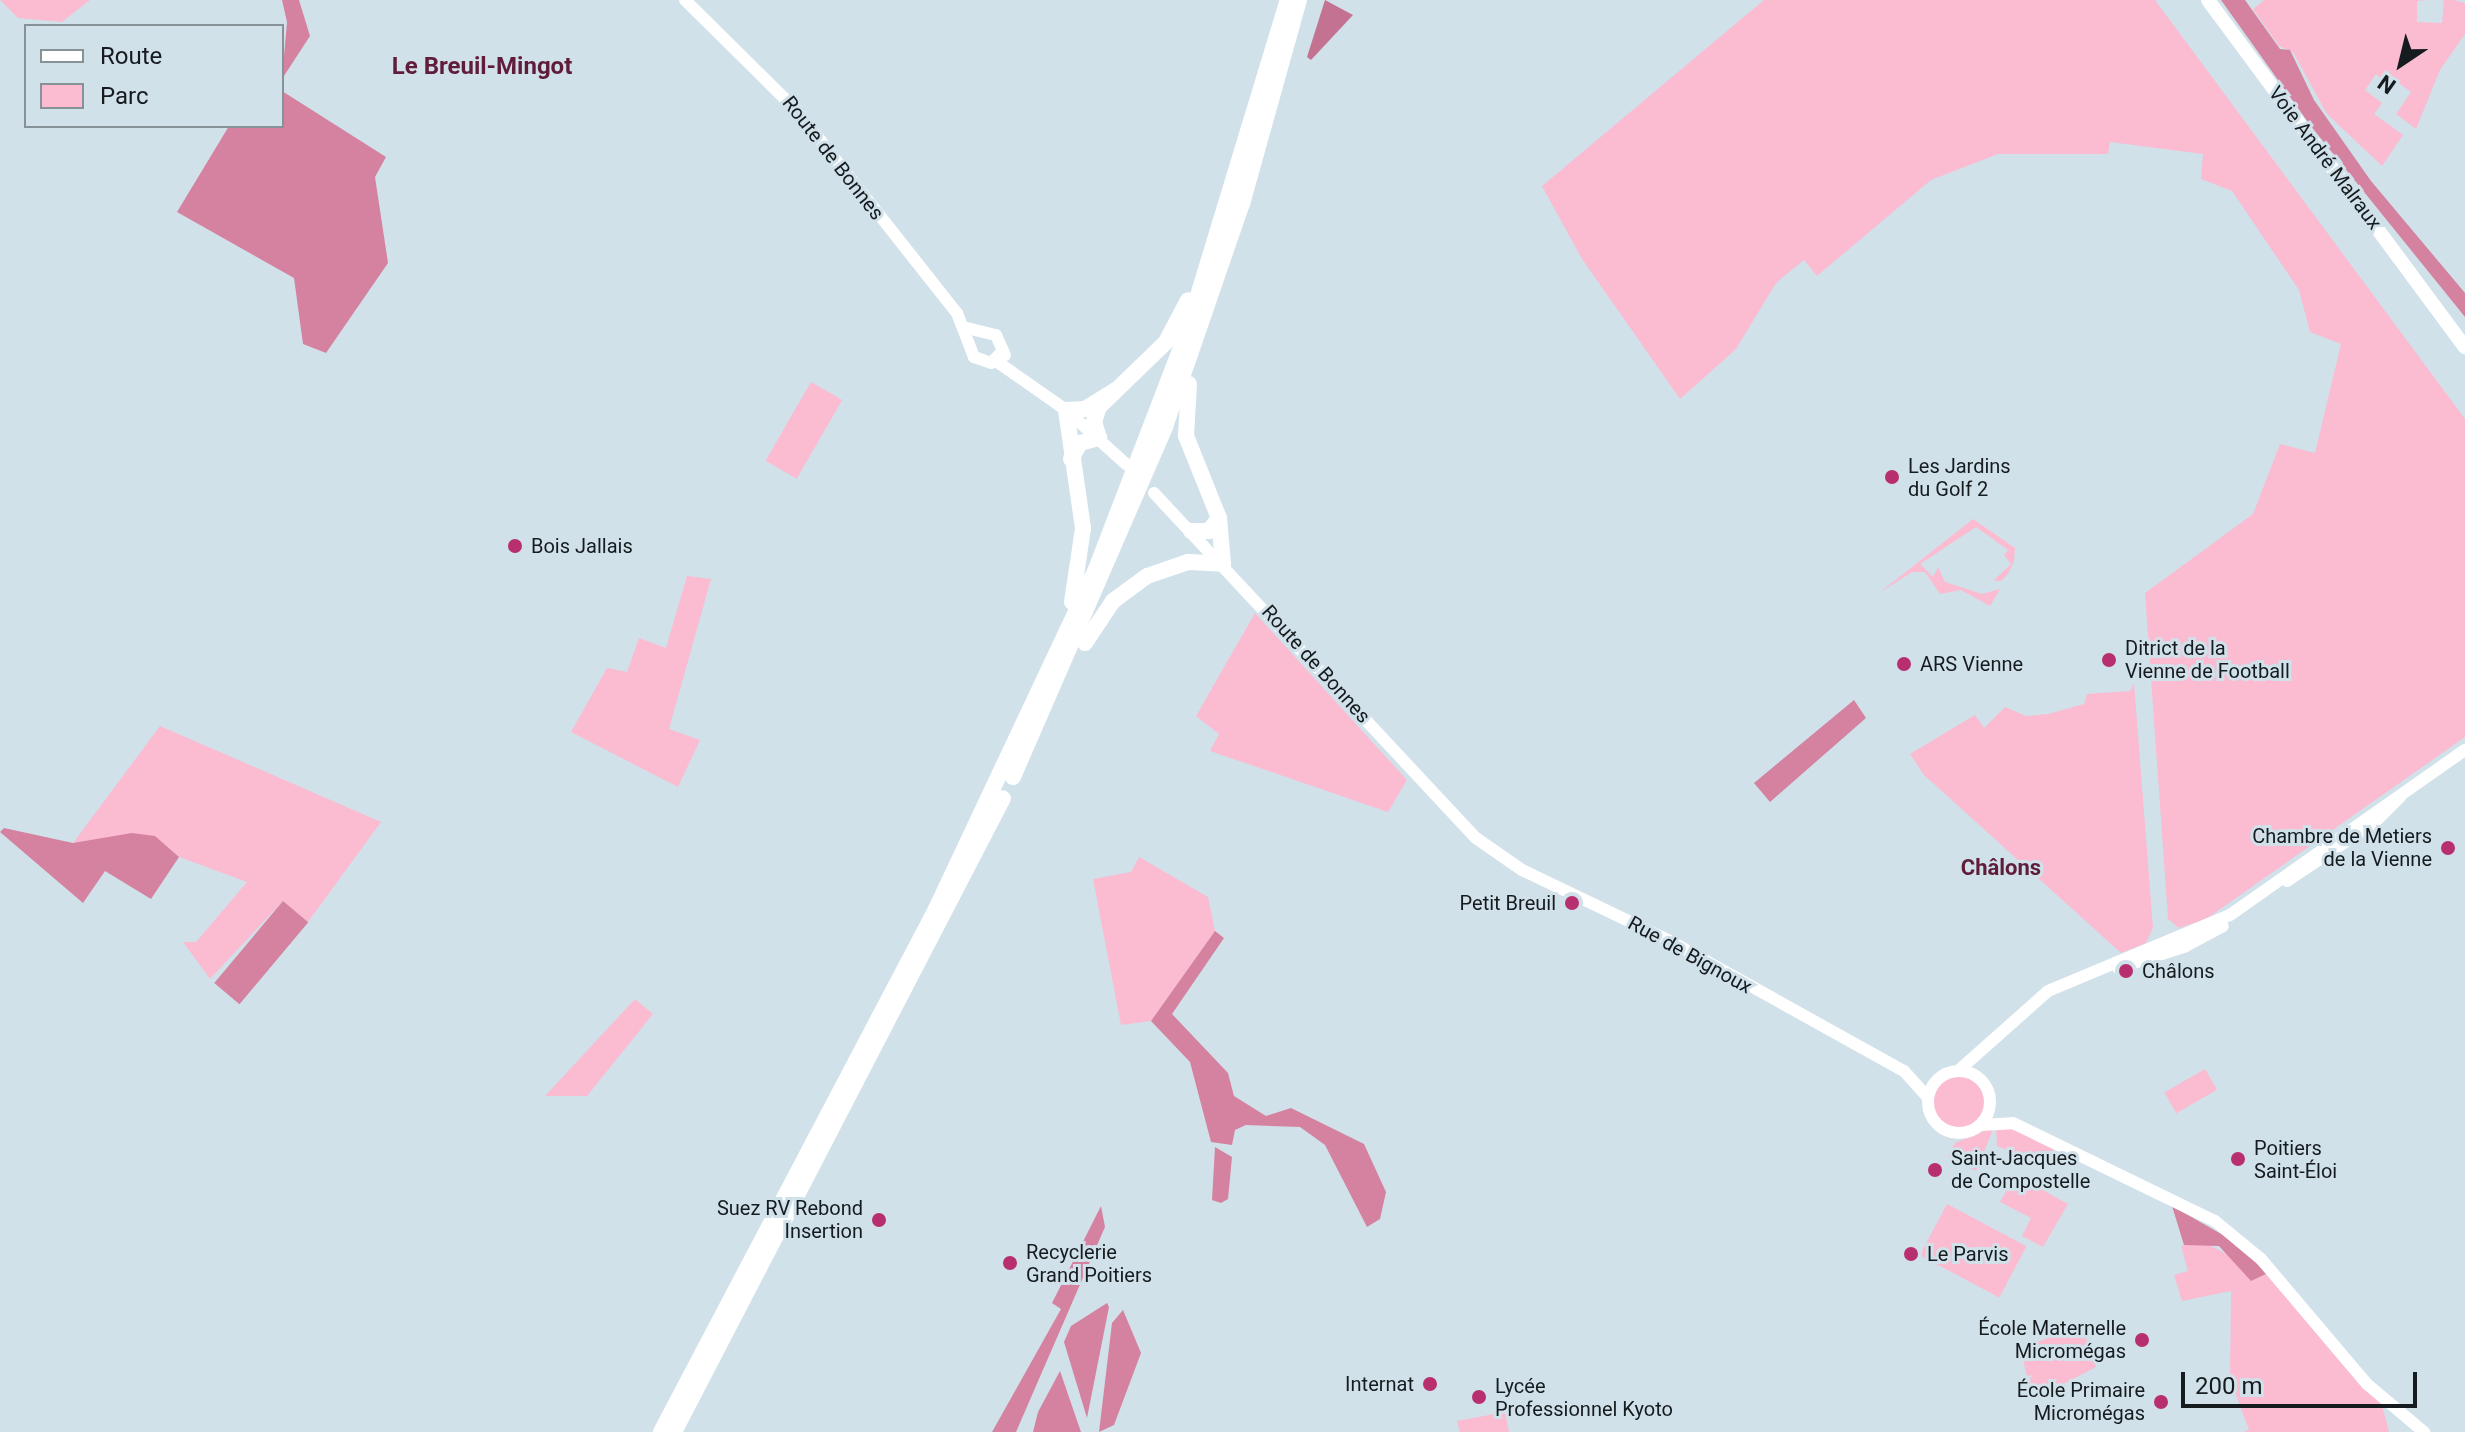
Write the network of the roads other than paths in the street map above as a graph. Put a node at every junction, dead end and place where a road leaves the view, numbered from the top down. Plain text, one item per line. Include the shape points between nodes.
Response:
1 (685, 0) edge
2 (1288, 0) edge
3 (1299, 0) edge
4 (2208, 0) edge
5 (1218, 238) junction
6 (2399, 256) junction
7 (1207, 314) junction
8 (967, 328) junction
9 (2465, 330) edge
10 (984, 332) junction
11 (972, 344) junction
12 (2465, 344) edge
13 (1000, 356) junction
14 (2465, 356) edge
15 (1116, 390) junction
16 (1066, 410) junction
17 (1099, 438) junction
18 (1071, 459) junction
19 (1126, 464) dead end
20 (1154, 493) dead end
21 (1219, 518) junction
22 (1193, 534) junction
23 (1188, 562) junction
24 (1223, 564) junction
25 (1055, 675) junction
26 (2465, 750) edge
27 (2465, 757) edge
28 (2447, 762) junction
29 (2416, 781) junction
30 (1476, 838) joint
31 (2333, 847) junction
32 (1998, 1032) junction
33 (1904, 1071) junction
34 (1952, 1072) junction
35 (1988, 1092) junction
36 (1928, 1098) junction
37 (1980, 1125) junction
38 (2053, 1141) junction
39 (661, 1432) edge
40 (674, 1432) edge
41 (2424, 1432) edge

1 - 8 street, Route de Bonnes via 778,88
2 - 5 highway
3 - 7 highway
4 - 6 main road, Voie André Malraux
5 - 15 highway via 1166,342
5 - 25 highway via 1128,491
6 - 9 main road
6 - 12 main road, Voie André Malraux
6 - 14 street
7 - 21 highway via 1185,417 1191,453
7 - 25 highway via 1139,494
8 - 10 street
8 - 11 street, Route de Bonnes
10 - 11 street
10 - 13 street via 996,335
11 - 13 street via 979,361
13 - 16 street
15 - 16 highway via 1085,409
15 - 17 highway via 1095,415
16 - 17 street
16 - 18 highway
17 - 18 highway via 1080,443
17 - 19 street
18 - 25 highway via 1081,555
20 - 22 street, Route de Bonnes
21 - 22 highway via 1209,531
21 - 24 highway
22 - 23 highway
22 - 24 street, Route de Bonnes
23 - 24 highway
23 - 25 highway via 1147,576 1113,601
24 - 30 street, Route de Bonnes
25 - 39 highway
25 - 40 highway via 931,943
26 - 28 street
27 - 28 street
28 - 29 street
29 - 31 street
29 - 31 street
30 - 33 street, Rue de Bignoux via 1522,870 1670,941
31 - 32 street via 2230,915 2063,983
32 - 34 street
32 - 35 street via 1985,1057
33 - 34 street, Rue de Bignoux
33 - 36 street, Rue de Bignoux
34 - 35 street
34 - 36 street
35 - 37 street
35 - 38 street via 2003,1115
36 - 37 street via 1931,1116 1944,1129 1962,1133
37 - 38 street via 2010,1122
38 - 41 street via 2193,1208 2236,1237 2367,1384

